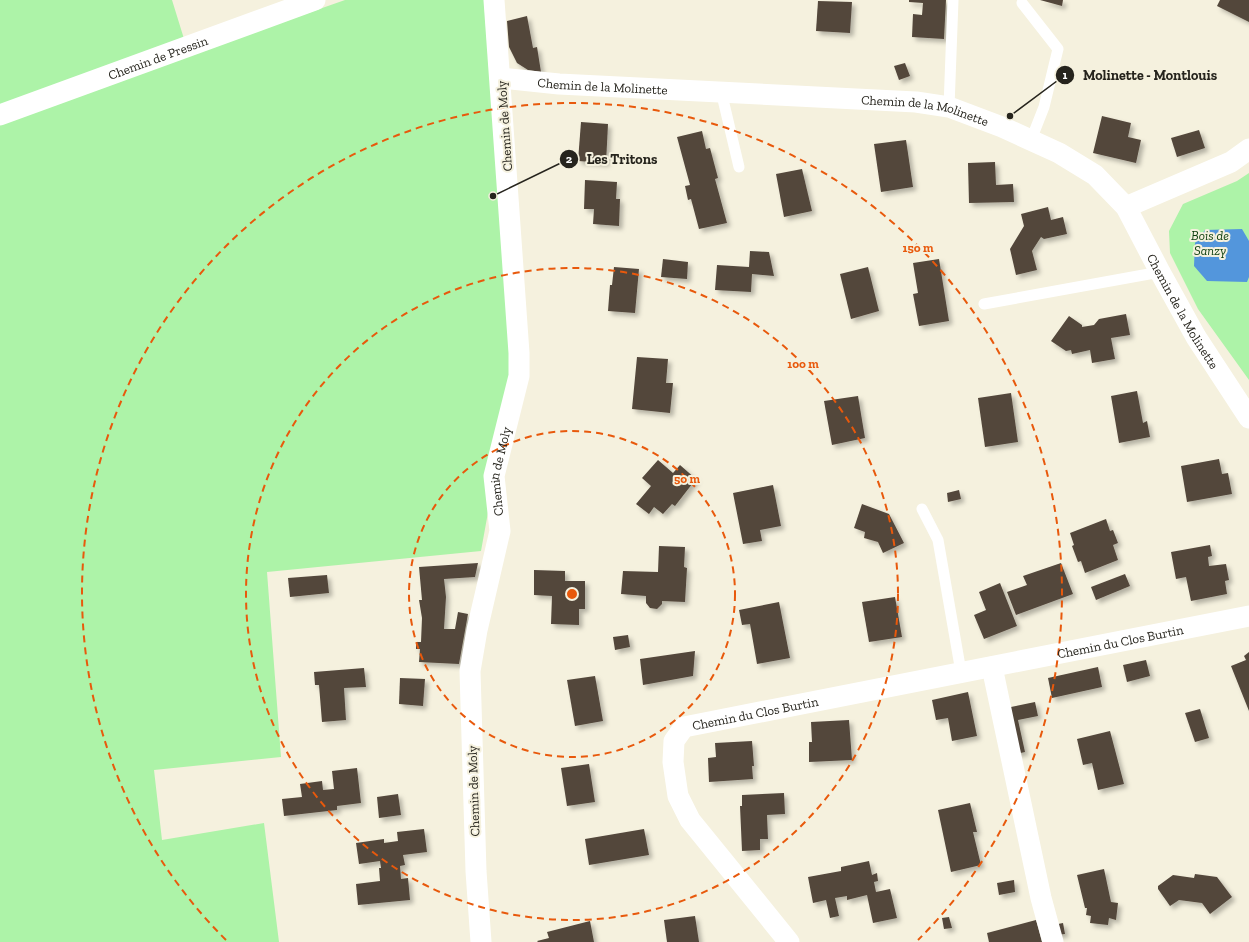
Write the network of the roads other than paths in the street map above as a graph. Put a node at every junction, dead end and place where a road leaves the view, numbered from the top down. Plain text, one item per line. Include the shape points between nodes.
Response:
1 (315, 0) edge
2 (494, 0) edge
3 (953, 0) edge
4 (1022, 3) dead end
5 (501, 78) junction
6 (721, 91) junction
7 (949, 107) junction
8 (0, 115) edge
9 (1031, 140) junction
10 (1249, 149) edge
11 (739, 167) dead end
12 (1126, 207) junction
13 (1160, 272) junction
14 (984, 304) dead end
15 (1249, 418) edge
16 (922, 509) dead end
17 (1249, 616) edge
18 (992, 667) junction
19 (961, 672) junction
20 (481, 942) edge
21 (789, 942) edge
22 (1054, 942) edge

1 - 8 street, Chemin de Pressin
2 - 5 street, Chemin de Moly
3 - 7 lane
4 - 9 lane via 1058,49 1044,107
5 - 6 street, Chemin de la Molinette via 559,84
5 - 20 street, Chemin de Moly via 519,376 494,476 500,531 470,671 476,871
6 - 7 street, Chemin de la Molinette via 916,102
6 - 11 lane
7 - 9 street, Chemin de la Molinette
9 - 12 street, Chemin de la Molinette via 1096,175
10 - 12 street via 1231,162
12 - 13 street, Chemin de la Molinette
13 - 14 lane
13 - 15 street, Chemin de la Molinette via 1196,336
16 - 19 lane via 938,540
17 - 18 street, Chemin du Clos Burtin
18 - 19 street, Chemin du Clos Burtin
18 - 22 street via 1041,898
19 - 21 street, Chemin du Clos Burtin via 703,721 684,726 674,741 673,762 678,796 690,820

